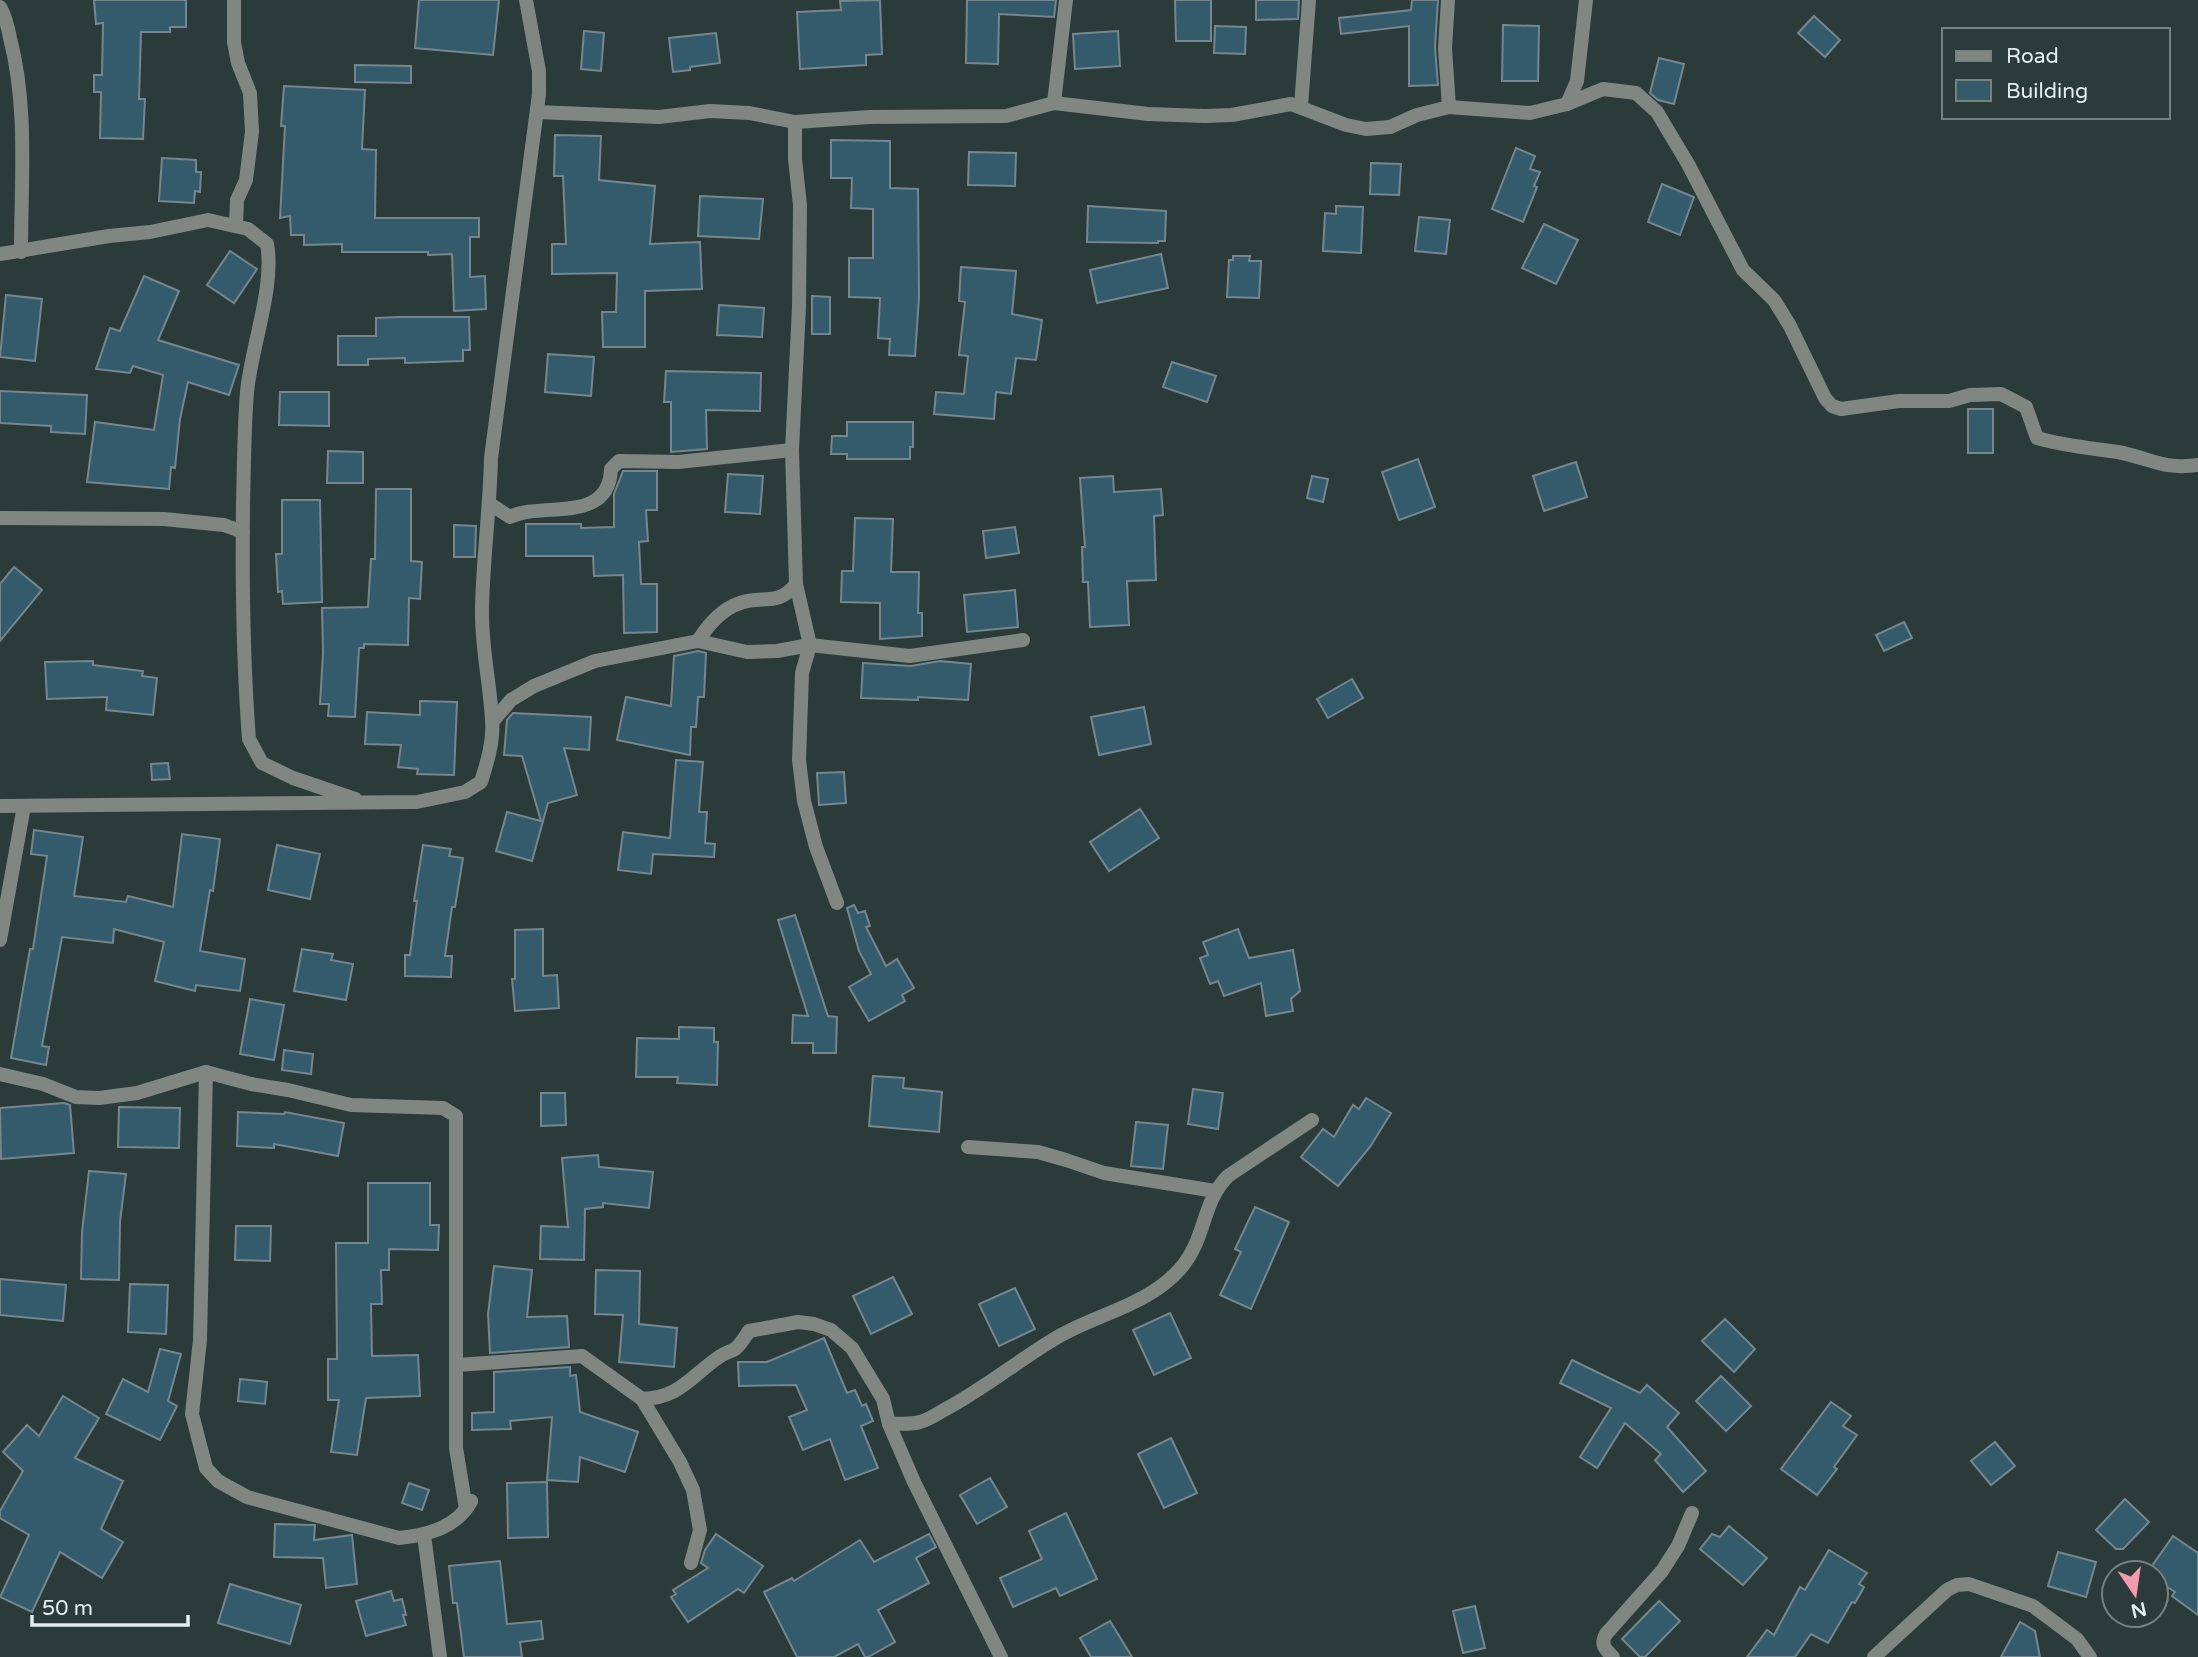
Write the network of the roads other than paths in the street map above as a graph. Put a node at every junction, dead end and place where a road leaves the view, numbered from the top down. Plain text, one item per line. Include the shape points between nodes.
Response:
1 (234, 0) edge
2 (526, 0) edge
3 (1066, 0) edge
4 (1308, 0) edge
5 (1448, 0) edge
6 (1587, 0) edge
7 (0, 7) edge
8 (1054, 103) junction
9 (1567, 104) junction
10 (1301, 106) junction
11 (1450, 107) junction
12 (537, 112) junction
13 (795, 122) junction
14 (236, 225) junction
15 (21, 252) junction
16 (0, 254) edge
17 (792, 450) junction
18 (2198, 465) edge
19 (490, 504) junction
20 (0, 518) edge
21 (243, 532) junction
22 (796, 584) junction
23 (1023, 640) dead end
24 (698, 641) junction
25 (810, 645) junction
26 (493, 721) junction
27 (365, 802) junction
28 (0, 806) edge
29 (24, 806) junction
30 (837, 903) dead end
31 (0, 940) edge
32 (206, 1072) junction
33 (0, 1074) edge
34 (1312, 1120) dead end
35 (968, 1147) dead end
36 (1215, 1191) junction
37 (457, 1365) junction
38 (642, 1399) junction
39 (889, 1424) junction
40 (1692, 1513) dead end
41 (424, 1535) junction
42 (691, 1563) dead end
43 (440, 1657) edge
44 (1001, 1657) edge
45 (1613, 1657) edge
46 (1874, 1657) edge
47 (2090, 1657) edge

1 - 14 street via 233,42 250,93 252,132
2 - 12 street via 539,71
3 - 8 street
4 - 10 street
5 - 11 street via 1445,48
6 - 9 street via 1577,80
7 - 15 street via 20,92
8 - 10 street via 1205,116
8 - 13 street via 1006,116
9 - 11 street via 1530,113
9 - 18 street via 1603,89 1636,93 1657,112 1743,270 1774,300 1832,406 1841,409 2001,394 2026,407 2037,438 2177,468
10 - 11 street via 1366,129 1390,127
12 - 13 street via 660,117 710,111
12 - 19 street via 491,458
13 - 17 street via 800,205
14 - 15 street via 208,220
14 - 21 street via 268,244 270,258 247,390
15 - 16 street
17 - 19 street via 678,462 619,461 611,469 605,492 581,507 521,511 510,517
17 - 22 street
19 - 26 street via 482,607
20 - 21 street via 164,519 224,525
21 - 27 street via 249,739 262,763
22 - 24 street via 787,595 740,603 724,611
22 - 25 street
23 - 25 street via 909,656
24 - 25 street via 747,652
24 - 26 street via 595,661 511,700
25 - 30 street via 802,673 800,773 816,848
26 - 27 street via 481,782 466,792 417,802
27 - 29 street
28 - 29 street
29 - 31 street
32 - 33 street via 137,1093 99,1098 76,1097
32 - 37 street via 341,1104 443,1108 456,1116
32 - 41 street via 200,1340 192,1414 206,1468 218,1482 247,1497 399,1538
34 - 36 street via 1228,1176
35 - 36 street via 1038,1152 1104,1174
36 - 39 street via 1198,1244 1188,1259 1142,1300 1053,1339 920,1423
37 - 38 street via 582,1356
37 - 41 street via 456,1448 466,1508 471,1501 467,1508 452,1523
38 - 39 street via 669,1395 688,1383 736,1348 749,1331 798,1322 831,1330 852,1348 883,1399
38 - 42 street via 693,1490 700,1530
39 - 44 street
40 - 45 street via 1662,1571 1602,1641
41 - 43 street
46 - 47 street via 1947,1590 1969,1584 2034,1606 2077,1639

